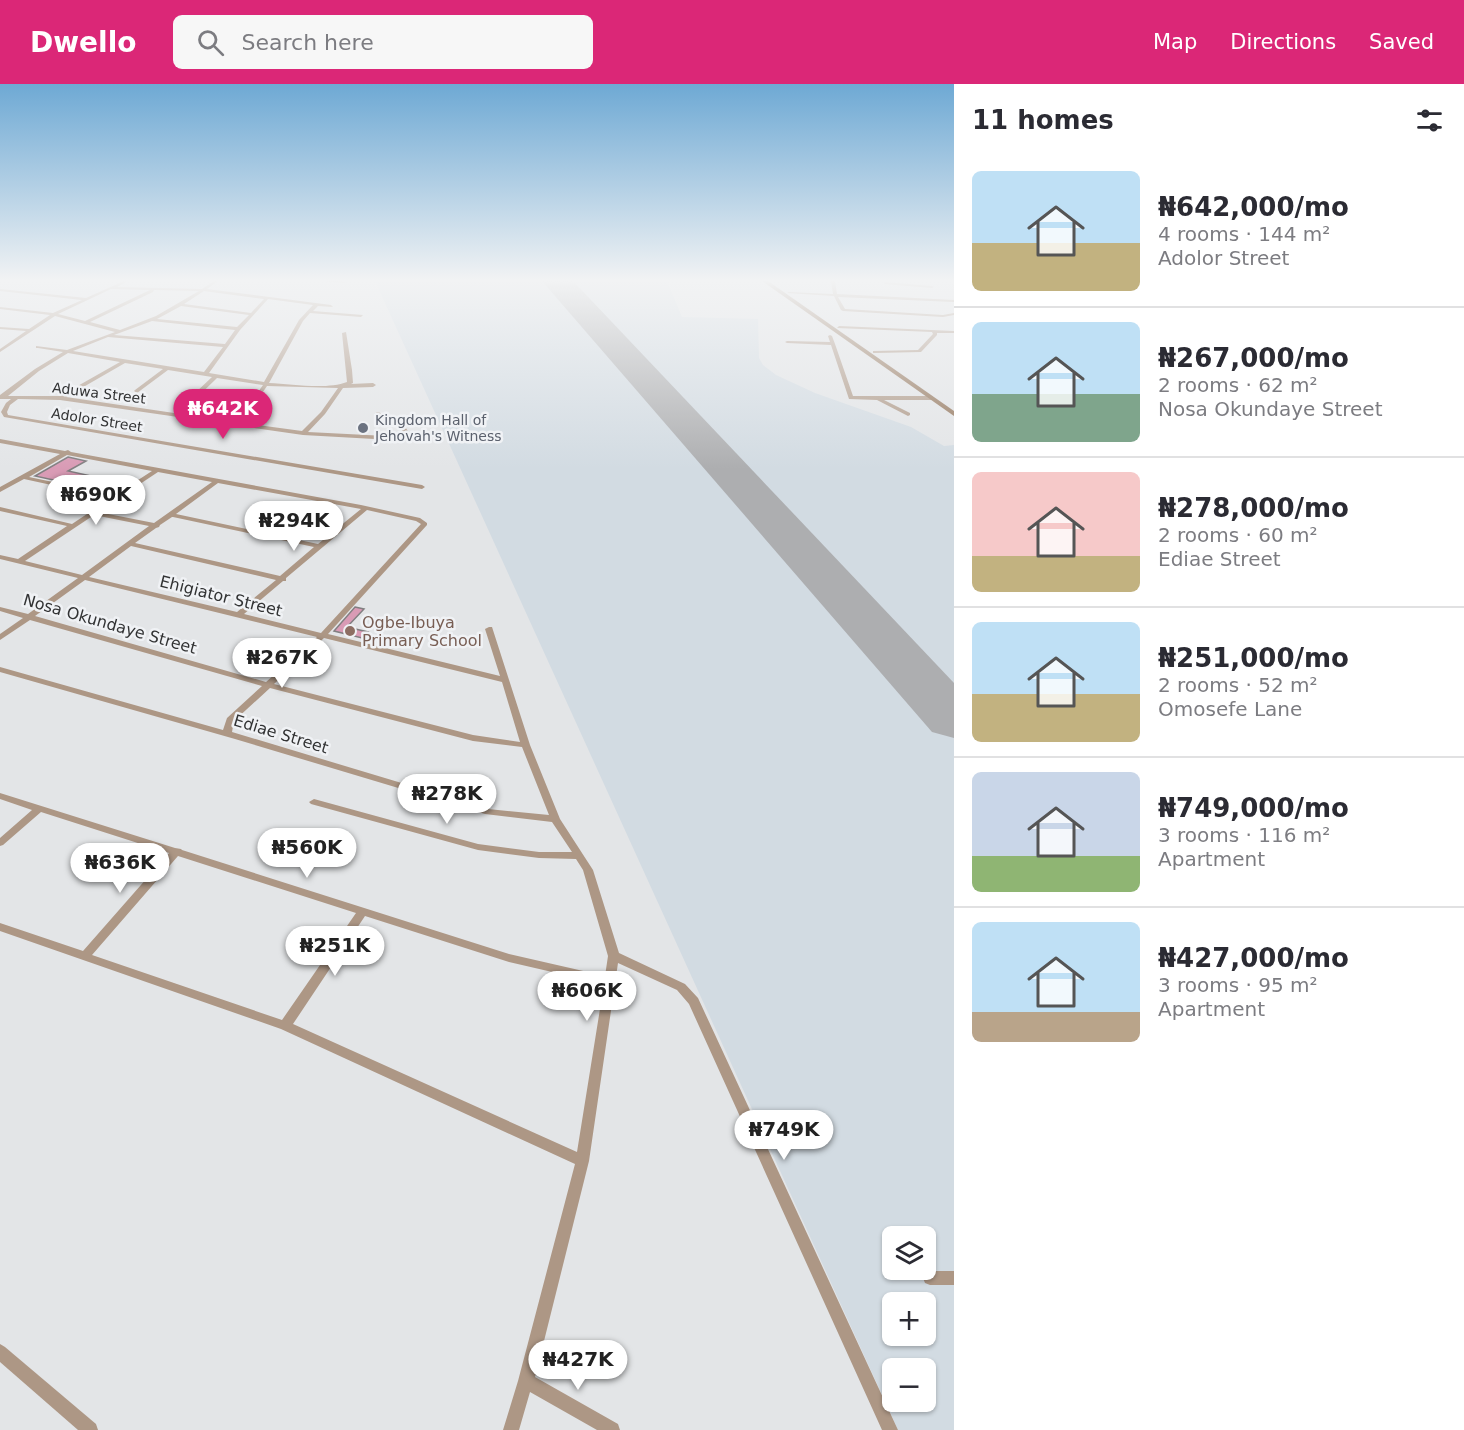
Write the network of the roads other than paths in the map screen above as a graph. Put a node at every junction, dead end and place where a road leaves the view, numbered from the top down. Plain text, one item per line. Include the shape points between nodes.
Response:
1 (86, 344) edge
2 (201, 344) edge
3 (288, 344) edge
4 (344, 344) edge
5 (829, 344) edge
6 (833, 344) joint
7 (855, 344) edge
8 (863, 344) edge
9 (926, 344) edge
10 (228, 346) joint
11 (38, 348) dead end
12 (67, 352) junction
13 (875, 352) junction
14 (123, 362) junction
15 (166, 369) junction
16 (205, 375) junction
17 (215, 377) junction
18 (266, 384) junction
19 (373, 385) dead end
20 (342, 386) junction
21 (137, 391) dead end
22 (2, 397) edge
23 (17, 397) junction
24 (60, 398) junction
25 (931, 398) junction
26 (879, 399) junction
27 (954, 407) edge
28 (377, 414) dead end
29 (908, 414) dead end
30 (954, 414) edge
31 (175, 415) junction
32 (238, 424) junction
33 (303, 432) junction
34 (0, 441) edge
35 (11, 442) junction
36 (0, 448) edge
37 (68, 452) junction
38 (157, 470) junction
39 (22, 477) junction
40 (215, 482) junction
41 (422, 487) dead end
42 (0, 490) edge
43 (116, 497) junction
44 (0, 509) edge
45 (365, 509) junction
46 (94, 513) junction
47 (173, 515) junction
48 (74, 526) junction
49 (156, 526) junction
50 (131, 544) junction
51 (317, 546) junction
52 (0, 556) edge
53 (20, 561) junction
54 (84, 578) junction
55 (283, 579) junction
56 (0, 609) edge
57 (238, 615) junction
58 (28, 616) junction
59 (489, 629) dead end
60 (321, 636) junction
61 (0, 638) edge
62 (0, 669) edge
63 (505, 680) junction
64 (267, 684) junction
65 (226, 734) junction
66 (526, 746) junction
67 (0, 796) edge
68 (314, 801) dead end
69 (39, 809) junction
70 (555, 819) junction
71 (0, 843) edge
72 (177, 851) junction
73 (579, 856) junction
74 (362, 913) junction
75 (0, 927) edge
76 (84, 956) junction
77 (614, 956) junction
78 (608, 981) junction
79 (285, 1026) junction
80 (582, 1161) junction
81 (936, 1278) edge
82 (954, 1278) edge
83 (0, 1352) edge
84 (526, 1381) junction
85 (90, 1430) edge
86 (511, 1430) edge
87 (612, 1430) edge
88 (890, 1430) edge

1 - 12 street
2 - 10 street
3 - 18 street
4 - 20 street via 351,366 350,382
5 - 6 street
6 - 26 street via 849,396
7 - 25 main road
8 - 13 main road
9 - 13 street via 919,351
10 - 16 street
11 - 12 street
12 - 14 street
12 - 22 street
13 - 27 main road
14 - 15 street
14 - 24 street
15 - 16 street
15 - 21 street
16 - 17 street
17 - 18 street
17 - 31 street
18 - 20 street
18 - 32 street
19 - 20 street
20 - 33 street
22 - 23 street, Aduwa Street
23 - 24 street, Aduwa Street
23 - 41 street, Adolor Street via 8,404 6,416
24 - 31 street, Aduwa Street
25 - 26 street
25 - 30 main road
26 - 29 street
28 - 33 street, Aduwa Street via 398,420 410,438
31 - 32 street, Aduwa Street
32 - 33 street, Aduwa Street
34 - 35 street
35 - 36 street
35 - 37 street
37 - 38 street
37 - 39 street
38 - 40 street
38 - 43 street
39 - 42 street
39 - 43 street
40 - 45 street
40 - 47 street
43 - 46 street
44 - 48 street
45 - 51 street
45 - 60 street via 418,519 425,524
46 - 48 street
46 - 49 street
47 - 49 street
47 - 51 street
48 - 53 street
49 - 50 street
50 - 54 street
50 - 55 street
51 - 55 street
52 - 53 street, Ehigiator Street
53 - 54 street, Ehigiator Street
54 - 57 street, Ehigiator Street
54 - 58 street
55 - 57 street
56 - 58 street, Nosa Okundaye Street
57 - 60 street, Ehigiator Street
58 - 61 street
58 - 64 street, Nosa Okundaye Street
59 - 63 street
60 - 63 street, Ehigiator Street
60 - 64 street
62 - 65 street, Ediae Street
63 - 66 street
64 - 65 street via 230,720
64 - 66 street, Nosa Okundaye Street via 473,738
65 - 70 street, Ediae Street via 488,812
66 - 70 street
67 - 69 street
68 - 73 street via 478,847
69 - 71 street
69 - 72 street
70 - 73 street
72 - 74 street
72 - 76 street
73 - 77 street via 588,870
74 - 78 street via 509,958
74 - 79 street
75 - 76 street
76 - 79 street
77 - 78 street
77 - 88 street via 681,987 694,1000
78 - 80 street
79 - 80 street
80 - 84 street
81 - 82 street
83 - 85 street
84 - 86 street
84 - 87 street

